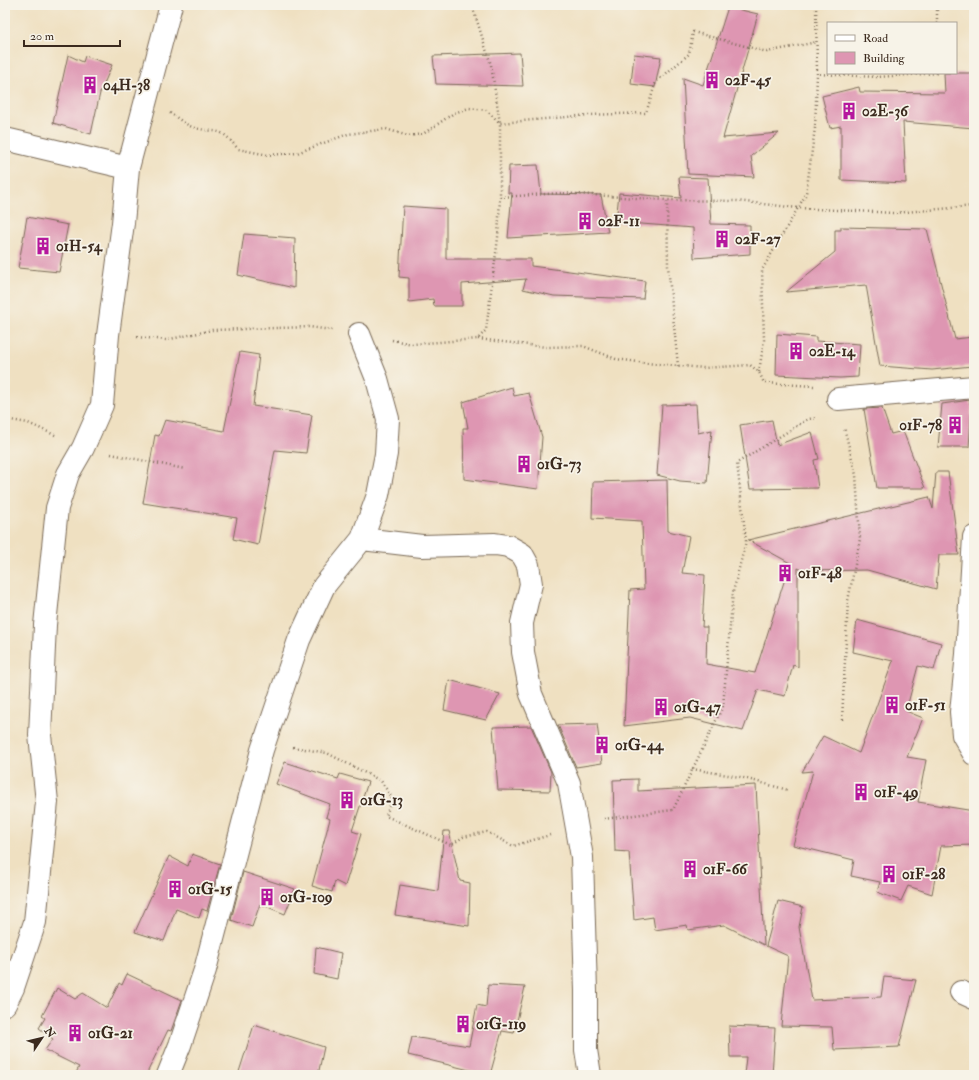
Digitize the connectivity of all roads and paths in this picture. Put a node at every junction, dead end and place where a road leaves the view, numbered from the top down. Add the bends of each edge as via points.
1 (171, 5) edge
2 (472, 5) edge
3 (816, 5) edge
4 (974, 9) edge
5 (937, 22) edge
6 (817, 42) junction
7 (817, 74) junction
8 (924, 74) edge
9 (144, 106) junction
10 (500, 123) junction
11 (5, 139) edge
12 (128, 168) junction
13 (500, 197) junction
14 (667, 200) junction
15 (974, 206) edge
16 (798, 208) junction
17 (359, 334) junction
18 (108, 335) junction
19 (478, 339) junction
20 (678, 366) junction
21 (759, 372) junction
22 (974, 387) edge
23 (840, 406) junction
24 (974, 537) edge
25 (362, 539) junction
26 (842, 720) dead end
27 (262, 750) junction
28 (974, 754) edge
29 (692, 769) junction
30 (788, 790) dead end
31 (576, 823) junction
32 (5, 1004) edge
33 (168, 1075) edge
34 (590, 1075) edge

1 - 9 street
2 - 10 path via 491,65
3 - 6 path
4 - 5 path via 937,7
6 - 7 path
6 - 10 path via 767,52 693,32 689,54 656,82 646,113
7 - 8 path via 877,77
7 - 16 path via 815,128 806,194
9 - 10 path via 163,109 194,128 215,130 226,135 238,149 268,154 297,153 348,134 386,130 408,136 423,134 454,113 469,108 486,110
9 - 12 street
10 - 13 path
11 - 12 street
12 - 18 street
13 - 14 path via 562,193
13 - 19 path via 486,330
14 - 16 path via 737,202
14 - 20 path via 668,266
15 - 16 path via 894,213
16 - 21 path via 762,270 764,340
17 - 18 path via 310,327 212,330 166,340
17 - 19 path via 413,344
17 - 25 street via 377,379 388,419 386,454 378,495
18 - 32 street via 102,405 68,474 57,508 44,625 40,735 47,802 35,922 13,988
19 - 20 path via 546,347 583,346 616,359
20 - 21 path via 704,368 750,365
21 - 23 path via 764,383 831,387
22 - 23 street
23 - 26 path via 856,475 860,538 848,601
23 - 29 path via 808,419 737,463 746,541 733,592 723,706
24 - 28 street via 961,712 963,736
25 - 27 street via 324,586 299,640
25 - 31 street via 422,546 495,544 508,546 522,554 528,565 531,584 522,623 523,652 531,694 570,783
27 - 31 path via 284,746 327,753 381,781 392,798 386,816 450,845 463,837 487,832 514,846
27 - 33 street via 205,970
29 - 30 path via 740,777
29 - 31 path via 673,810
31 - 34 street via 582,857 586,1050

